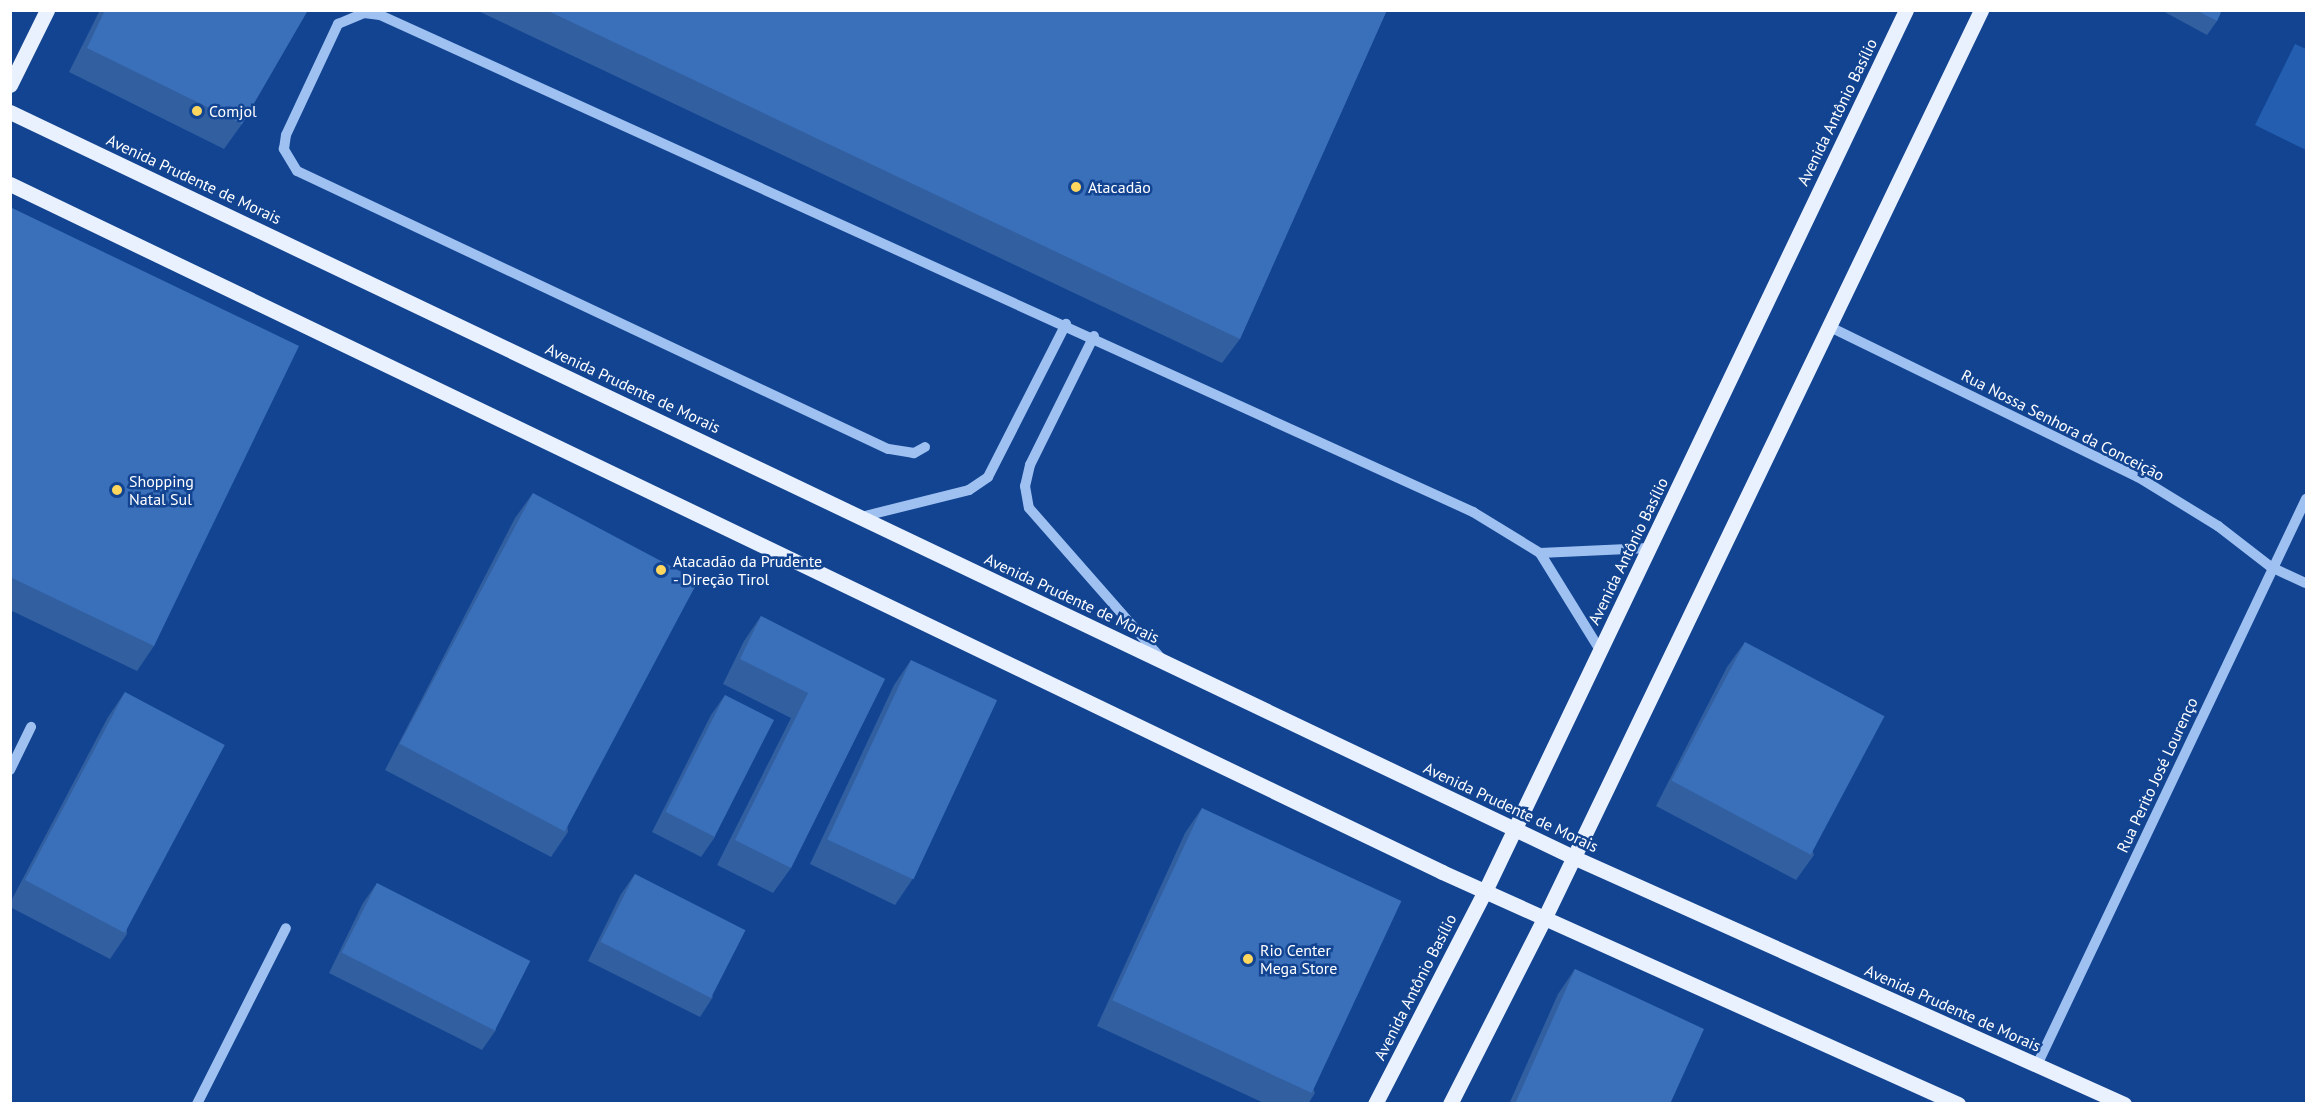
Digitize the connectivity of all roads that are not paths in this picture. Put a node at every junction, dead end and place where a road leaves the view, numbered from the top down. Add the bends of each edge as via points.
1 (47, 10) edge
2 (1906, 10) edge
3 (1981, 10) edge
4 (10, 85) edge
5 (10, 111) edge
6 (10, 184) edge
7 (1066, 324) junction
8 (1828, 326) junction
9 (1094, 336) junction
10 (925, 447) dead end
11 (2307, 499) edge
12 (861, 517) junction
13 (1649, 548) junction
14 (1540, 553) junction
15 (2271, 567) junction
16 (2307, 583) edge
17 (1600, 650) junction
18 (1163, 661) junction
19 (31, 727) dead end
20 (10, 770) edge
21 (1515, 829) junction
22 (1573, 857) junction
23 (1485, 891) junction
24 (1544, 919) junction
25 (286, 928) dead end
26 (2037, 1065) junction
27 (197, 1104) edge
28 (1375, 1104) edge
29 (1450, 1104) edge
30 (1958, 1104) edge
31 (2124, 1104) edge

1 - 4 main road
2 - 13 main road, Avenida Antônio Basílio
3 - 8 main road
5 - 12 main road, Avenida Prudente de Morais
6 - 23 main road
7 - 9 street
7 - 10 street via 380,15 364,13 338,24 286,135 284,149 297,171 888,449 914,453
7 - 12 street via 988,477 969,490
8 - 15 street, Rua Nossa Senhora da Conceição via 2138,477 2218,526
8 - 22 main road
9 - 14 street via 1473,512
9 - 18 street via 1030,465 1025,486 1029,508
11 - 15 street, Rua Perito José Lourenço
12 - 18 main road, Avenida Prudente de Morais
13 - 14 street
13 - 17 main road, Avenida Antônio Basílio
14 - 17 street
15 - 16 street, Rua Nossa Senhora da Conceição
15 - 26 street, Rua Perito José Lourenço
17 - 21 main road, Avenida Antônio Basílio
18 - 21 main road, Avenida Prudente de Morais
19 - 20 street
21 - 22 main road, Avenida Prudente de Morais
21 - 23 main road, Avenida Antônio Basílio
22 - 24 main road
22 - 26 main road, Avenida Prudente de Morais
23 - 24 main road
23 - 28 main road, Avenida Antônio Basílio
24 - 29 main road
24 - 30 main road
25 - 27 street
26 - 31 main road, Avenida Prudente de Morais

